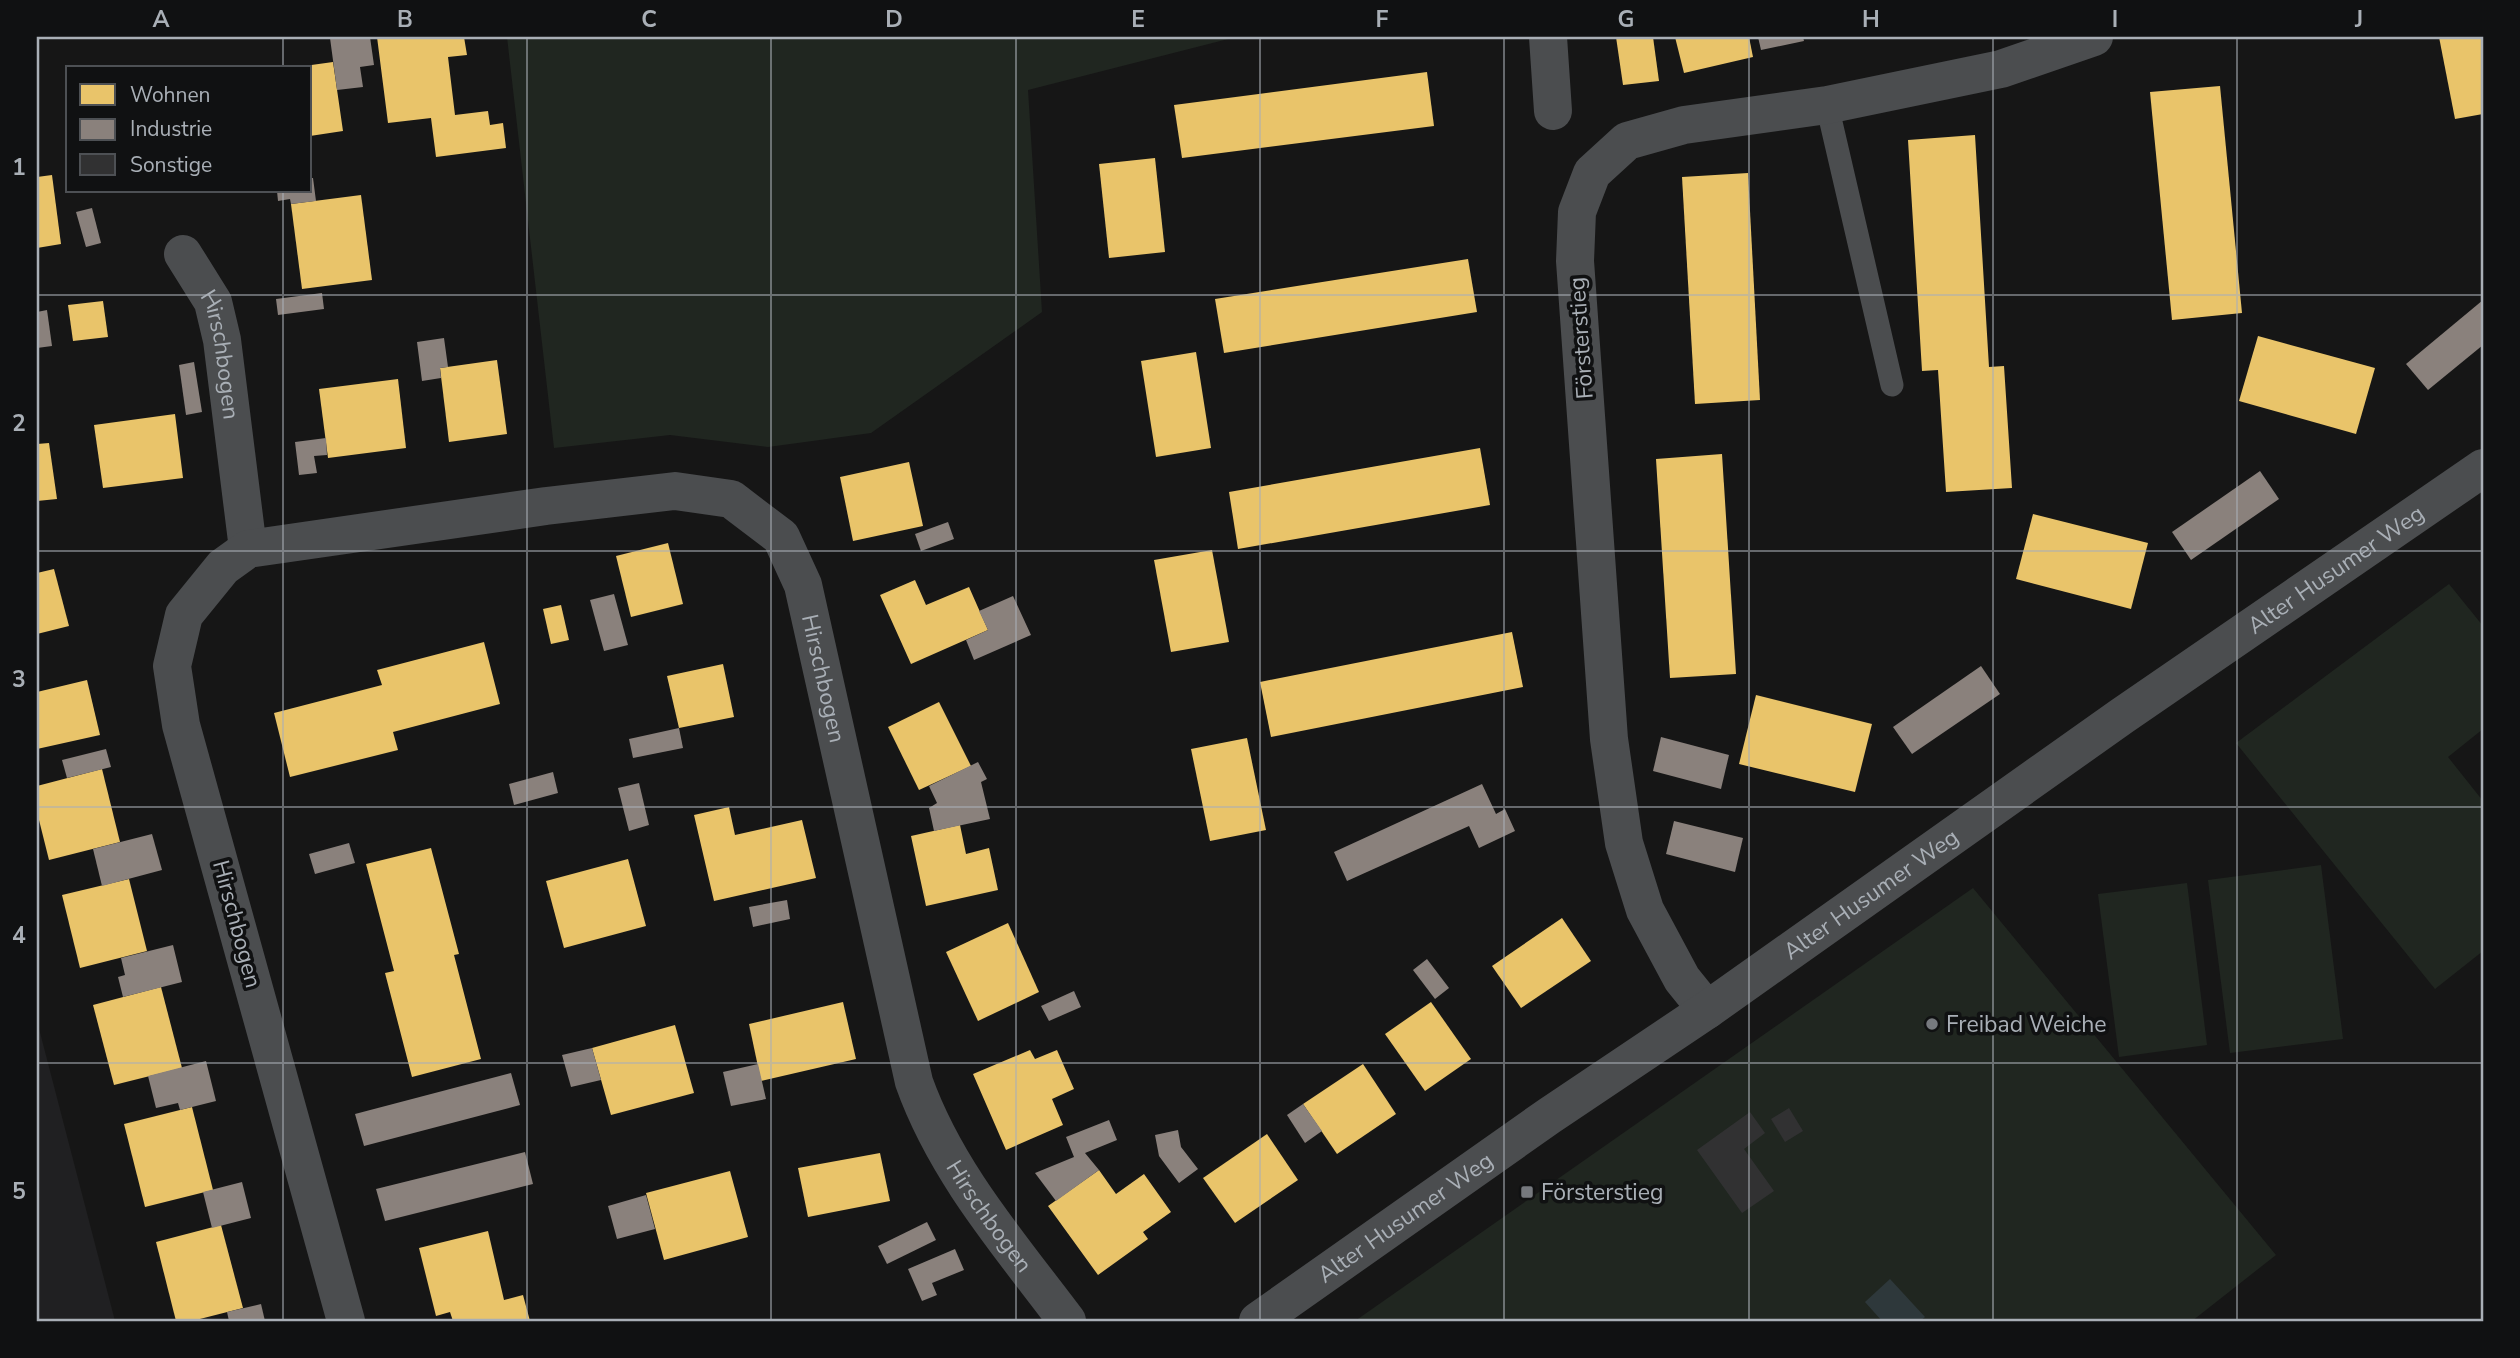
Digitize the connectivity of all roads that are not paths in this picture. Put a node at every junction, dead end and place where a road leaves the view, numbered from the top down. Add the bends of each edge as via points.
1 (1548, 37) edge
2 (2094, 37) edge
3 (1827, 105) junction
4 (1553, 111) dead end
5 (183, 254) dead end
6 (1892, 385) dead end
7 (2483, 468) edge
8 (248, 549) junction
9 (1707, 1010) junction
10 (346, 1321) edge
11 (1067, 1321) edge
12 (1258, 1321) edge

1 - 4 street
2 - 3 street, Försterstieg via 2001,69
3 - 6 lane
3 - 9 street, Försterstieg via 1684,125 1627,141 1592,173 1577,212 1575,261 1608,727 1624,843 1645,910 1682,979
5 - 8 street, Hirschbogen via 213,302 222,340
7 - 9 street, Alter Husumer Weg
8 - 10 street, Hirschbogen via 223,567 184,615 172,666 181,725
8 - 11 street, Hirschbogen via 675,491 731,499 781,537 803,585 914,1082 958,1175
9 - 12 street, Alter Husumer Weg via 1549,1115

